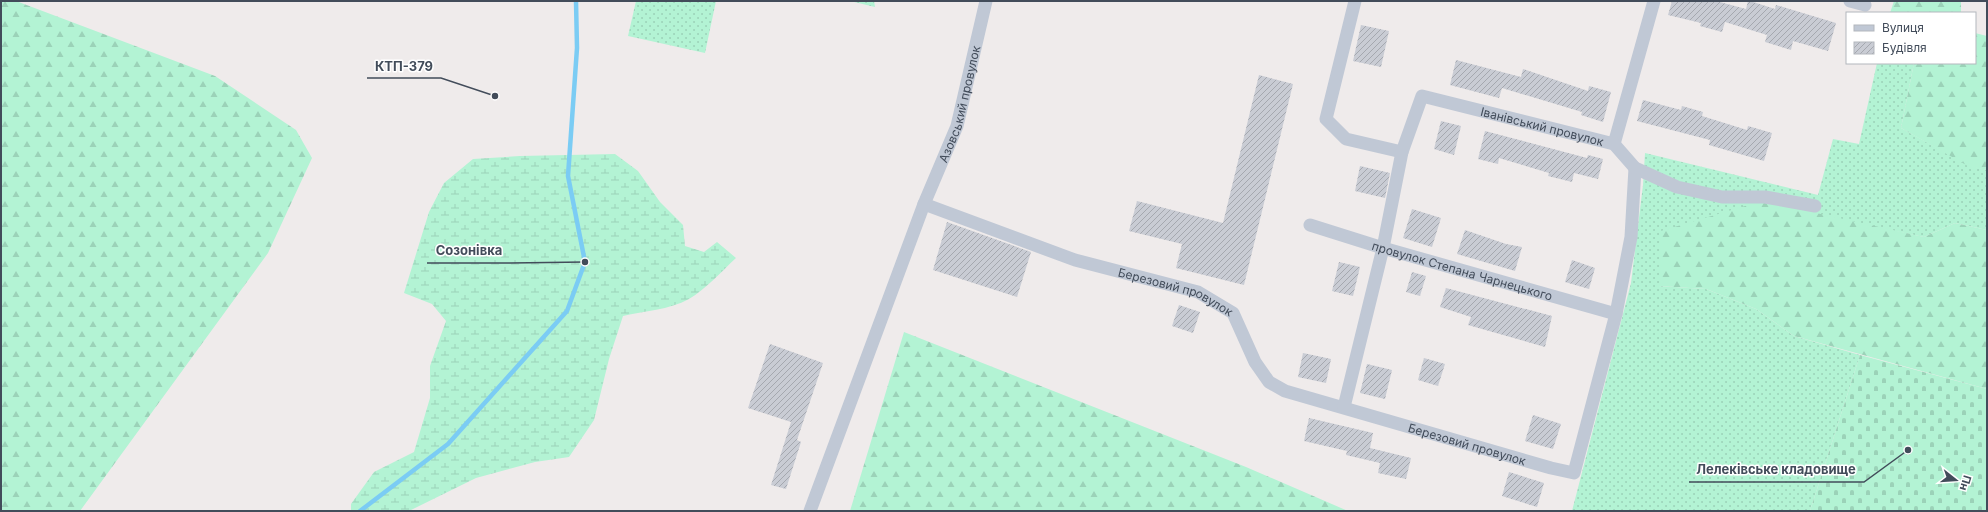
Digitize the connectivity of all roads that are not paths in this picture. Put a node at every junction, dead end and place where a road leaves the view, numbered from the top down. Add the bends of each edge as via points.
1 (986, 1) edge
2 (1355, 1) edge
3 (1654, 1) edge
4 (1850, 1) edge
5 (1865, 5) dead end
6 (1614, 144) junction
7 (1402, 152) junction
8 (1635, 168) junction
9 (924, 204) junction
10 (1815, 206) dead end
11 (1310, 225) dead end
12 (1383, 248) junction
13 (1616, 314) junction
14 (1344, 407) junction
15 (810, 511) edge

1 - 9 street, Азовський провулок via 957,126
2 - 7 street via 1326,119 1346,139
3 - 6 street
4 - 5 street
6 - 7 street, Іванівський провулок via 1422,96
6 - 8 street, Іванівський провулок
7 - 12 street
8 - 10 street, Іванівський провулок via 1677,187 1722,197 1765,197
8 - 13 street via 1631,237
9 - 14 street, Березовий провулок via 1075,260 1198,292 1233,313 1255,362 1269,382 1285,391
9 - 15 street, Азовський провулок
11 - 12 street, провулок Степана Чарнецького
12 - 13 street, провулок Степана Чарнецького
12 - 14 street
13 - 14 street, Березовий провулок via 1574,473

